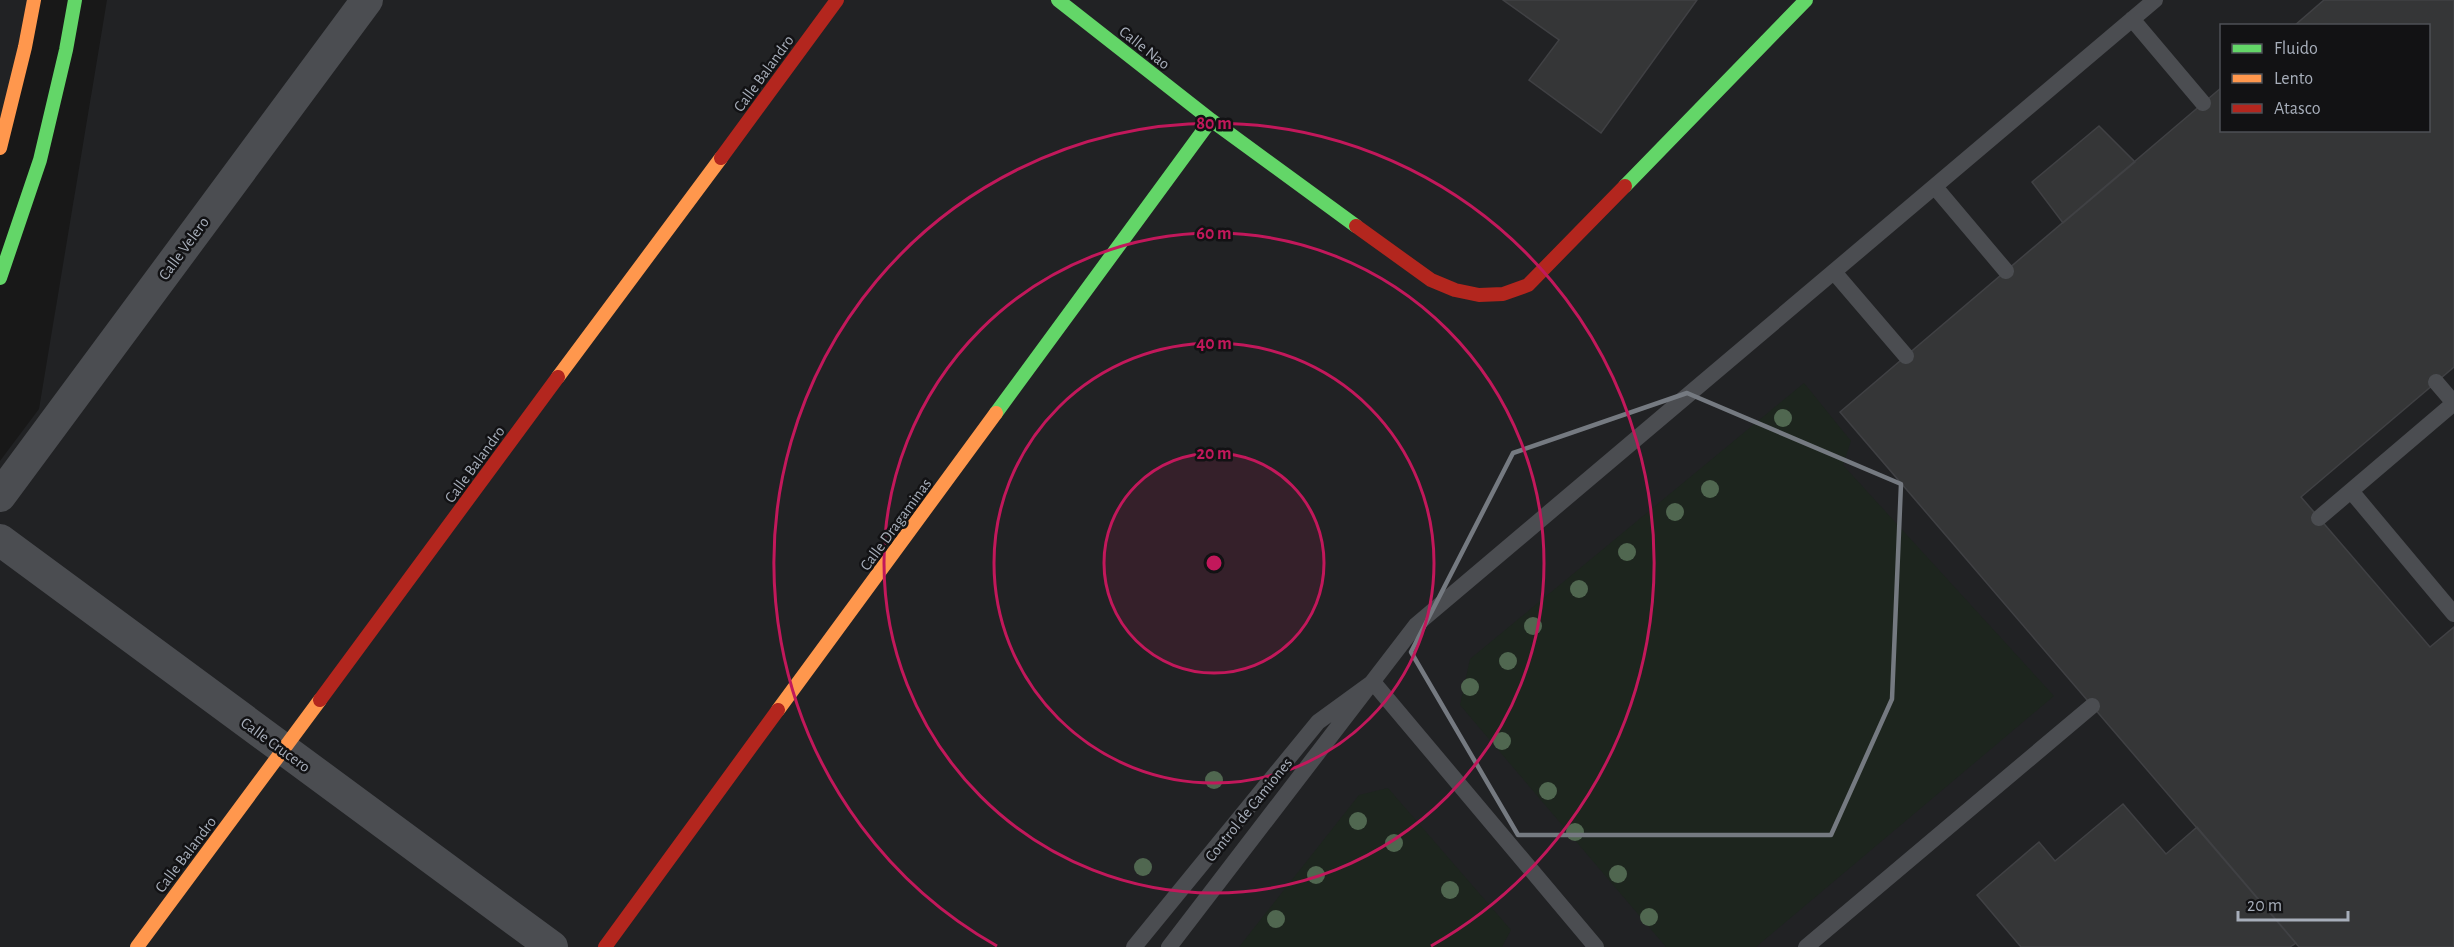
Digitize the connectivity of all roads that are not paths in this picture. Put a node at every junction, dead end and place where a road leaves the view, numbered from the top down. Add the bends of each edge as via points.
1 (34, 0) edge
2 (75, 0) edge
3 (367, 0) edge
4 (837, 0) edge
5 (1058, 0) edge
6 (1806, 0) edge
7 (2155, 0) edge
8 (2133, 19) junction
9 (2203, 103) dead end
10 (1211, 120) junction
11 (0, 148) edge
12 (1935, 187) junction
13 (2006, 271) dead end
14 (1834, 272) junction
15 (0, 278) edge
16 (1906, 356) dead end
17 (2436, 382) dead end
18 (2454, 403) edge
19 (2351, 491) junction
20 (0, 496) edge
21 (2319, 518) dead end
22 (0, 540) edge
23 (2454, 614) edge
24 (1373, 682) junction
25 (2092, 706) dead end
26 (283, 750) junction
27 (137, 947) edge
28 (552, 947) edge
29 (605, 947) edge
30 (1134, 947) edge
31 (1169, 947) edge
32 (1596, 947) edge
33 (1806, 947) edge

1 - 11 street
2 - 15 street via 40,160
3 - 20 street, Calle Velero
4 - 26 street, Calle Balandro
5 - 10 street, Calle Nao
6 - 10 street, Calle Nao via 1528,285 1514,292 1467,295 1431,280
7 - 8 lane
8 - 9 lane
8 - 12 lane
10 - 29 street, Calle Dragaminas
12 - 13 lane
12 - 14 lane
14 - 16 lane
14 - 24 lane via 1416,625
17 - 18 lane
18 - 19 lane
19 - 21 lane
19 - 23 lane
22 - 26 street, Calle Crucero
24 - 30 lane, Control de Camiones via 1318,722
24 - 31 lane
24 - 32 lane
25 - 33 lane
26 - 27 street, Calle Balandro
26 - 28 street, Calle Crucero

